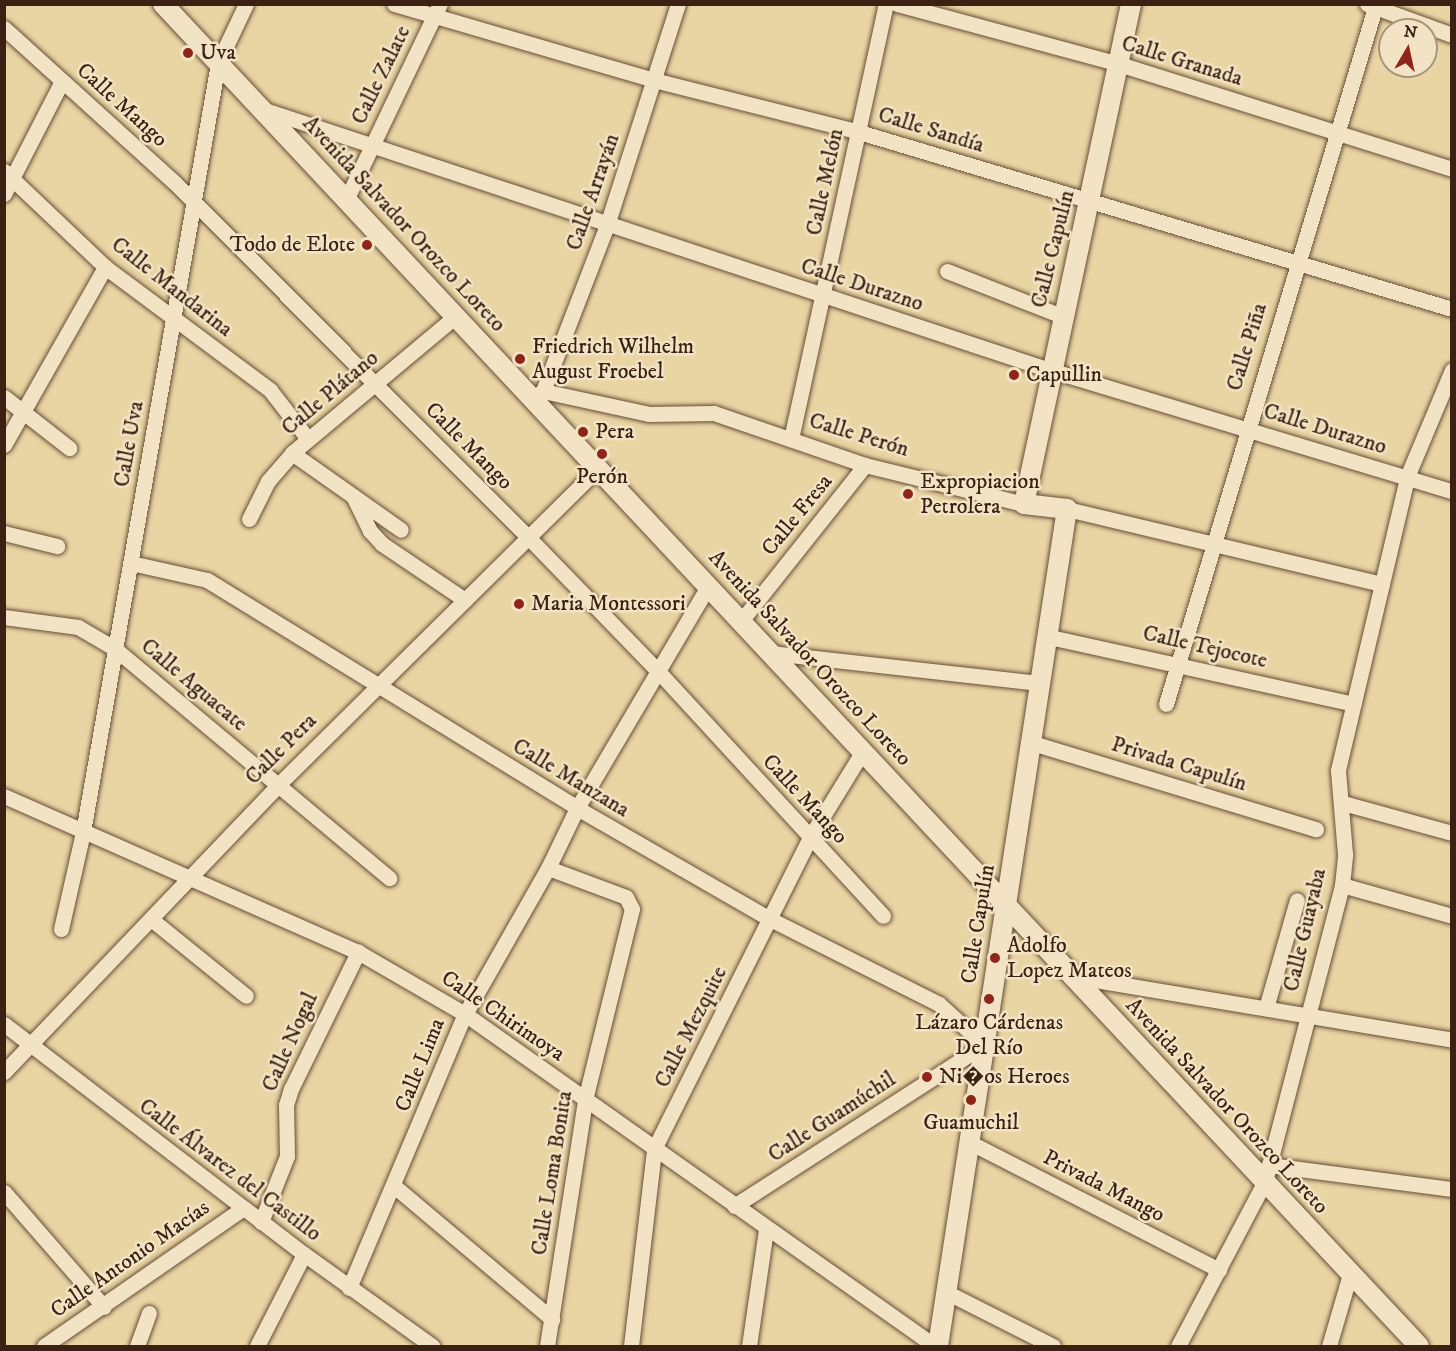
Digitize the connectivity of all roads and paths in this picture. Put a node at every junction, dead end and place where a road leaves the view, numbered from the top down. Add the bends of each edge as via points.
1 (164, 4) edge
2 (246, 4) edge
3 (394, 4) edge
4 (678, 4) edge
5 (886, 4) edge
6 (897, 4) edge
7 (1131, 4) edge
8 (1373, 5) edge
9 (437, 11) edge
10 (4, 28) edge
11 (1452, 35) edge
12 (218, 63) junction
13 (1119, 64) junction
14 (62, 81) junction
15 (654, 81) junction
16 (262, 109) junction
17 (859, 132) junction
18 (1336, 133) junction
19 (371, 147) junction
20 (1452, 169) edge
21 (9, 175) edge
22 (4, 194) edge
23 (347, 198) junction
24 (1090, 199) junction
25 (194, 202) junction
26 (607, 225) junction
27 (1296, 262) junction
28 (105, 267) junction
29 (947, 271) dead end
30 (823, 296) junction
31 (1452, 309) edge
32 (457, 315) junction
33 (1062, 316) junction
34 (175, 319) junction
35 (1050, 370) junction
36 (1452, 370) edge
37 (377, 385) junction
38 (539, 394) junction
39 (4, 397) edge
40 (25, 410) junction
41 (1246, 429) junction
42 (309, 440) junction
43 (791, 440) junction
44 (4, 445) edge
45 (69, 448) dead end
46 (292, 453) junction
47 (865, 465) junction
48 (599, 467) junction
49 (1407, 477) junction
50 (1452, 491) edge
51 (353, 496) junction
52 (1024, 504) junction
53 (1067, 509) junction
54 (249, 519) dead end
55 (401, 530) dead end
56 (4, 533) edge
57 (528, 537) junction
58 (1212, 543) junction
59 (57, 546) dead end
60 (130, 563) junction
61 (1382, 584) junction
62 (709, 585) junction
63 (465, 600) junction
64 (4, 617) edge
65 (741, 621) junction
66 (1045, 636) junction
67 (114, 648) junction
68 (771, 653) junction
69 (1179, 663) junction
70 (657, 670) junction
71 (1038, 683) junction
72 (376, 686) junction
73 (1166, 704) dead end
74 (1354, 704) junction
75 (1029, 742) junction
76 (863, 750) junction
77 (278, 784) junction
78 (4, 796) edge
79 (1342, 803) junction
80 (577, 808) junction
81 (1316, 829) dead end
82 (83, 832) junction
83 (1452, 833) edge
84 (810, 837) junction
85 (548, 868) junction
86 (189, 877) junction
87 (388, 878) dead end
88 (1342, 885) junction
89 (1297, 900) dead end
90 (1005, 905) junction
91 (883, 916) dead end
92 (1452, 916) edge
93 (151, 919) junction
94 (770, 919) junction
95 (61, 930) dead end
96 (358, 952) junction
97 (1071, 976) junction
98 (246, 996) dead end
99 (1266, 1008) junction
100 (465, 1014) junction
101 (1308, 1015) junction
102 (4, 1024) edge
103 (1452, 1040) edge
104 (984, 1045) junction
105 (30, 1046) junction
106 (4, 1072) edge
107 (585, 1100) junction
108 (969, 1142) junction
109 (654, 1149) junction
110 (1267, 1173) junction
111 (394, 1186) junction
112 (1452, 1189) edge
113 (5, 1192) edge
114 (734, 1206) junction
115 (243, 1208) junction
116 (261, 1222) junction
117 (766, 1229) junction
118 (304, 1254) junction
119 (1219, 1270) junction
120 (1351, 1271) junction
121 (349, 1288) junction
122 (946, 1292) junction
123 (104, 1307) junction
124 (149, 1313) dead end
125 (552, 1319) junction
126 (44, 1347) edge
127 (137, 1347) edge
128 (257, 1347) edge
129 (432, 1347) edge
130 (547, 1347) edge
131 (631, 1347) edge
132 (749, 1347) edge
133 (936, 1347) edge
134 (1053, 1347) edge
135 (1178, 1347) edge
136 (1329, 1347) edge
137 (1419, 1347) edge

1 - 12 street, Avenida Salvador Orozco Loreto
2 - 12 street, Calle Uva
3 - 9 street, Calle Sandía
4 - 15 street, Calle Arrayán
5 - 17 street, Calle Melón
6 - 13 street, Calle Granada
7 - 13 street, Calle Capulín
8 - 11 street
8 - 18 street, Calle Piña
9 - 15 street, Calle Sandía
9 - 19 street, Calle Zalate
10 - 14 street, Calle Mango
12 - 16 street, Avenida Salvador Orozco Loreto
12 - 25 street, Calle Uva
13 - 18 street, Calle Granada
13 - 24 street, Calle Capulín
14 - 21 street
14 - 25 street, Calle Mango
15 - 17 street, Calle Sandía
15 - 26 street, Calle Arrayán
16 - 19 street, Calle Durazno
16 - 23 street, Avenida Salvador Orozco Loreto
17 - 24 street, Calle Sandía
17 - 30 street, Calle Melón
18 - 20 street, Calle Granada
18 - 27 street, Calle Piña
19 - 23 street, Calle Zalate
19 - 26 street, Calle Durazno
21 - 22 street
21 - 28 street, Calle Mandarina
23 - 32 street, Avenida Salvador Orozco Loreto
24 - 27 street, Calle Sandía
24 - 33 street, Calle Capulín
25 - 34 street, Calle Uva
25 - 37 street, Calle Mango
26 - 30 street, Calle Durazno
26 - 38 street, Calle Arrayán
27 - 31 street, Calle Sandía
27 - 41 street, Calle Piña
28 - 34 street, Calle Mandarina
28 - 40 street
29 - 33 street
30 - 35 street, Calle Durazno
30 - 43 street, Calle Melón
32 - 37 street, Calle Plátano
32 - 38 street, Avenida Salvador Orozco Loreto
33 - 35 street, Calle Capulín
34 - 42 street, Calle Mandarina via 270,390
34 - 60 street, Calle Uva
35 - 41 street, Calle Durazno
35 - 52 street, Calle Capulín
36 - 49 street, Calle Guayaba
37 - 42 street, Calle Plátano
37 - 57 street, Calle Mango
38 - 43 street, Calle Perón via 649,414 714,413
38 - 48 street, Avenida Salvador Orozco Loreto
39 - 40 street
40 - 44 street
40 - 45 street
41 - 49 street, Calle Durazno
41 - 58 street, Calle Piña
42 - 46 street, Calle Plátano
43 - 47 street, Calle Perón
46 - 51 street
46 - 54 street, Calle Plátano via 268,481
47 - 52 street, Calle Perón
47 - 65 street, Calle Fresa
48 - 57 street, Calle Pera
48 - 62 street, Avenida Salvador Orozco Loreto
49 - 50 street, Calle Durazno
49 - 61 street, Calle Guayaba
51 - 55 street
51 - 63 street via 370,531 382,544
52 - 53 street, Calle Perón
53 - 58 street, Calle Perón
53 - 66 street, Calle Capulín
56 - 59 street
57 - 63 street, Calle Pera
57 - 70 street, Calle Mango
58 - 61 street, Calle Perón
58 - 69 street, Calle Piña
60 - 67 street, Calle Uva
60 - 72 street, Calle Manzana via 207,580
61 - 74 street, Calle Guayaba
62 - 65 street, Avenida Salvador Orozco Loreto
62 - 70 street, Calle Lima
63 - 72 street, Calle Pera
64 - 67 street, Calle Aguacate via 78,627
65 - 68 street, Avenida Salvador Orozco Loreto
66 - 69 street, Calle Tejocote
66 - 71 street, Calle Capulín
67 - 77 street, Calle Aguacate
67 - 82 street, Calle Uva
68 - 71 street
68 - 76 street, Avenida Salvador Orozco Loreto
69 - 73 street, Calle Piña
69 - 74 street, Calle Tejocote
70 - 80 street, Calle Lima
70 - 84 street, Calle Mango
71 - 75 street, Calle Capulín
72 - 77 street, Calle Pera
72 - 80 street, Calle Manzana
74 - 79 street, Calle Guayaba via 1338,770
75 - 81 street, Privada Capulín
75 - 90 street, Calle Capulín
76 - 84 street, Calle Mezquite
76 - 90 street, Avenida Salvador Orozco Loreto
77 - 86 street, Calle Pera
77 - 87 street, Calle Aguacate
78 - 82 street, Calle Chirimoya
79 - 83 street
79 - 88 street, Calle Guayaba
80 - 85 street, Calle Lima
80 - 94 street, Calle Manzana
82 - 86 street, Calle Chirimoya
82 - 95 street, Calle Uva
84 - 91 street, Calle Mango
84 - 94 street, Calle Mezquite
85 - 100 street, Calle Lima
85 - 107 street, Calle Loma Bonita via 631,903
86 - 93 street, Calle Pera
86 - 96 street, Calle Chirimoya
88 - 92 street
88 - 101 street, Calle Guayaba
89 - 99 street
90 - 97 street, Avenida Salvador Orozco Loreto
90 - 104 street, Calle Capulín
93 - 98 street
93 - 105 street, Calle Pera
94 - 104 street, Calle Manzana via 939,1004
94 - 109 street, Calle Mezquite
96 - 100 street, Calle Chirimoya
96 - 116 street, Calle Nogal via 291,1089 286,1106 287,1156
97 - 99 street
97 - 110 street, Avenida Salvador Orozco Loreto
99 - 101 street
100 - 107 street, Calle Chirimoya
100 - 111 street, Calle Lima
101 - 103 street
101 - 110 street, Calle Guayaba
102 - 105 street, Calle Álvarez del Castillo
104 - 108 street, Calle Capulín
104 - 114 street, Calle Guamúchil
105 - 106 street, Calle Pera
105 - 115 street, Calle Álvarez del Castillo
107 - 109 street, Calle Chirimoya
107 - 125 street, Calle Loma Bonita
108 - 119 street, Privada Mango
108 - 122 street, Calle Capulín
109 - 114 street, Calle Chirimoya
109 - 131 street, Calle Mezquite
110 - 112 street
110 - 119 street, Calle Guayaba
110 - 120 street, Avenida Salvador Orozco Loreto
111 - 121 street, Calle Lima
111 - 125 street
113 - 123 street
114 - 117 street, Calle Chirimoya
115 - 116 street, Calle Álvarez del Castillo
115 - 123 street, Calle Antonio Macías
116 - 118 street, Calle Álvarez del Castillo
117 - 132 street
117 - 133 street, Calle Chirimoya
118 - 121 street, Calle Álvarez del Castillo
118 - 128 street
119 - 135 street, Calle Guayaba
120 - 136 street
120 - 137 street, Avenida Salvador Orozco Loreto
121 - 129 street, Calle Álvarez del Castillo
122 - 133 street, Calle Capulín
122 - 134 street
123 - 126 street, Calle Antonio Macías
124 - 127 street
125 - 130 street, Calle Loma Bonita

